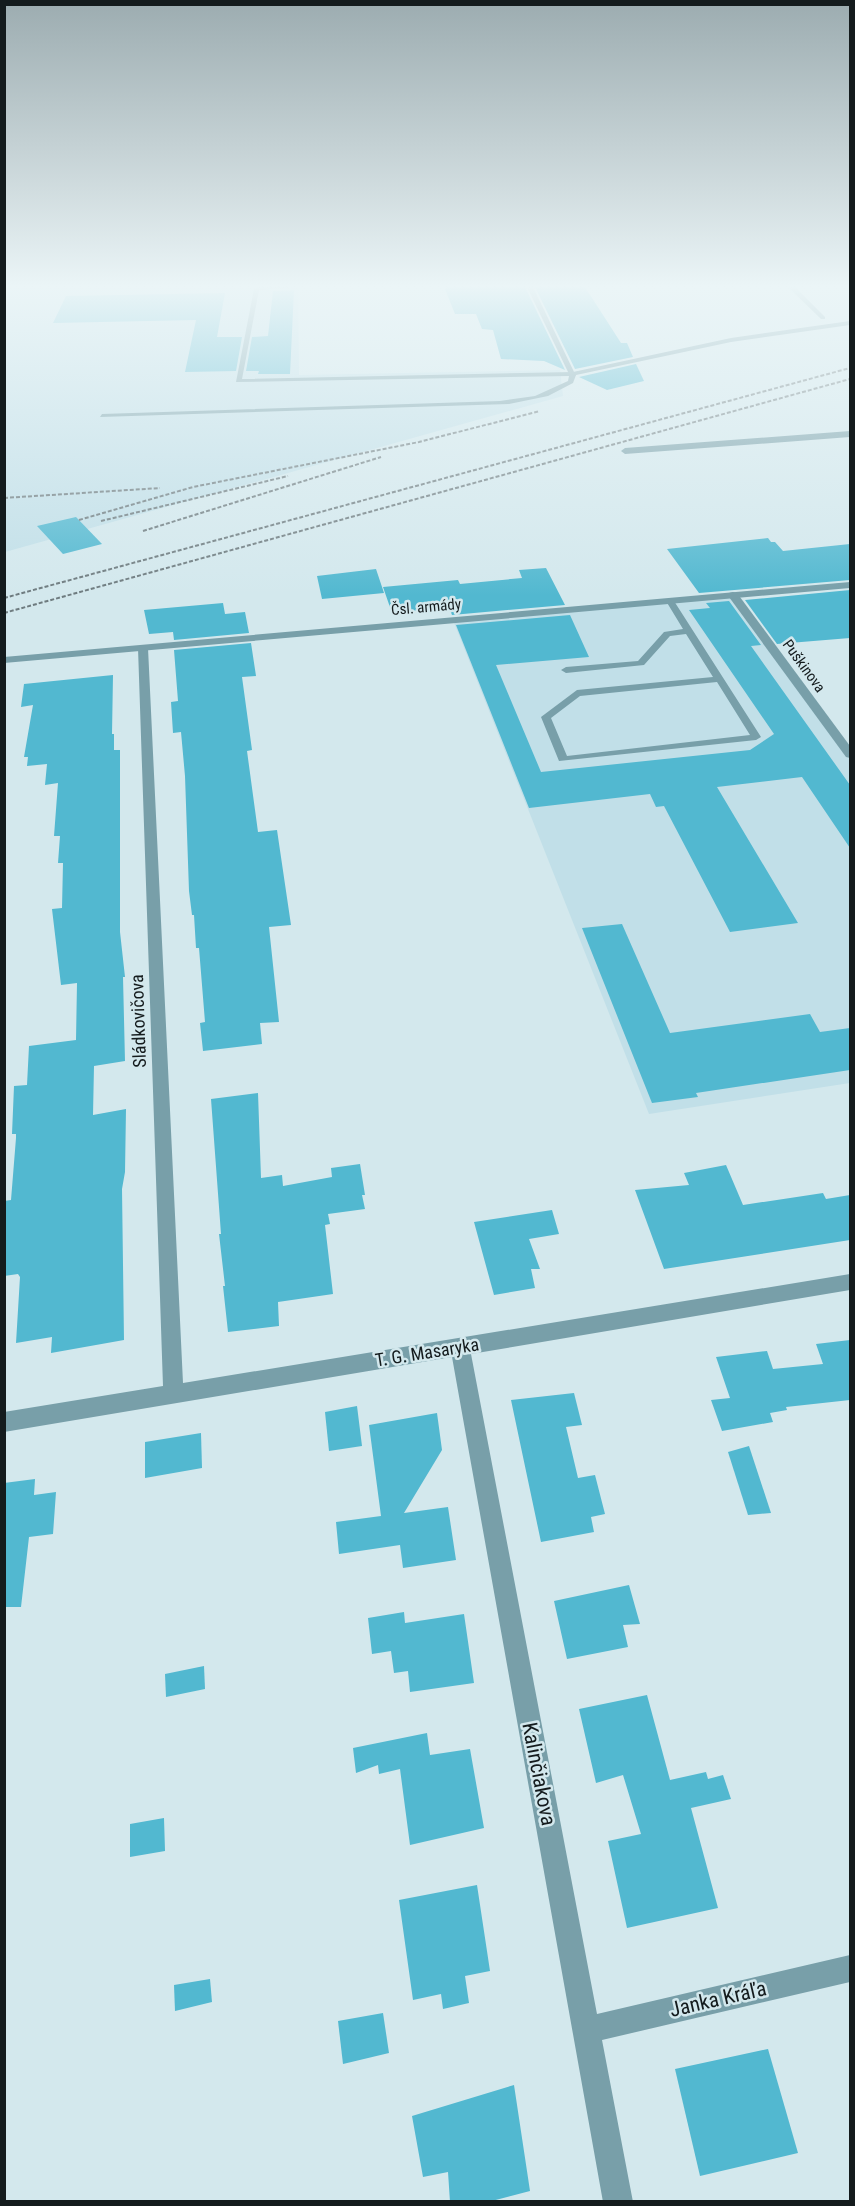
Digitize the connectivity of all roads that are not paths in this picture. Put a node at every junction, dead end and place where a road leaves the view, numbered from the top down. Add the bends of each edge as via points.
1 (557, 390) edge
2 (102, 416) dead end
3 (850, 434) edge
4 (625, 451) dead end
5 (850, 585) edge
6 (734, 596) junction
7 (669, 601) junction
8 (689, 631) junction
9 (143, 648) junction
10 (4, 660) edge
11 (566, 670) dead end
12 (719, 679) junction
13 (850, 754) edge
14 (850, 1282) edge
15 (460, 1347) junction
16 (173, 1393) junction
17 (4, 1422) edge
18 (850, 1968) edge
19 (586, 2030) junction
20 (618, 2202) edge

1 - 2 lane via 500,403
3 - 4 street
5 - 6 street, Čsl. armády
6 - 7 street, Čsl. armády
6 - 13 street, Puškinova
7 - 8 lane
7 - 9 street, Čsl. armády
8 - 11 lane via 667,634 641,663
8 - 12 lane
9 - 10 street, Čsl. armády
9 - 16 street, Sládkovičova
12 - 12 lane via 756,737 563,759 546,717 578,693
14 - 15 street, T. G. Masaryka
15 - 16 street, T. G. Masaryka
15 - 19 street, Kalinčiakova
16 - 17 street, T. G. Masaryka
18 - 19 street, Janka Kráľa
19 - 20 street, Kalinčiakova

